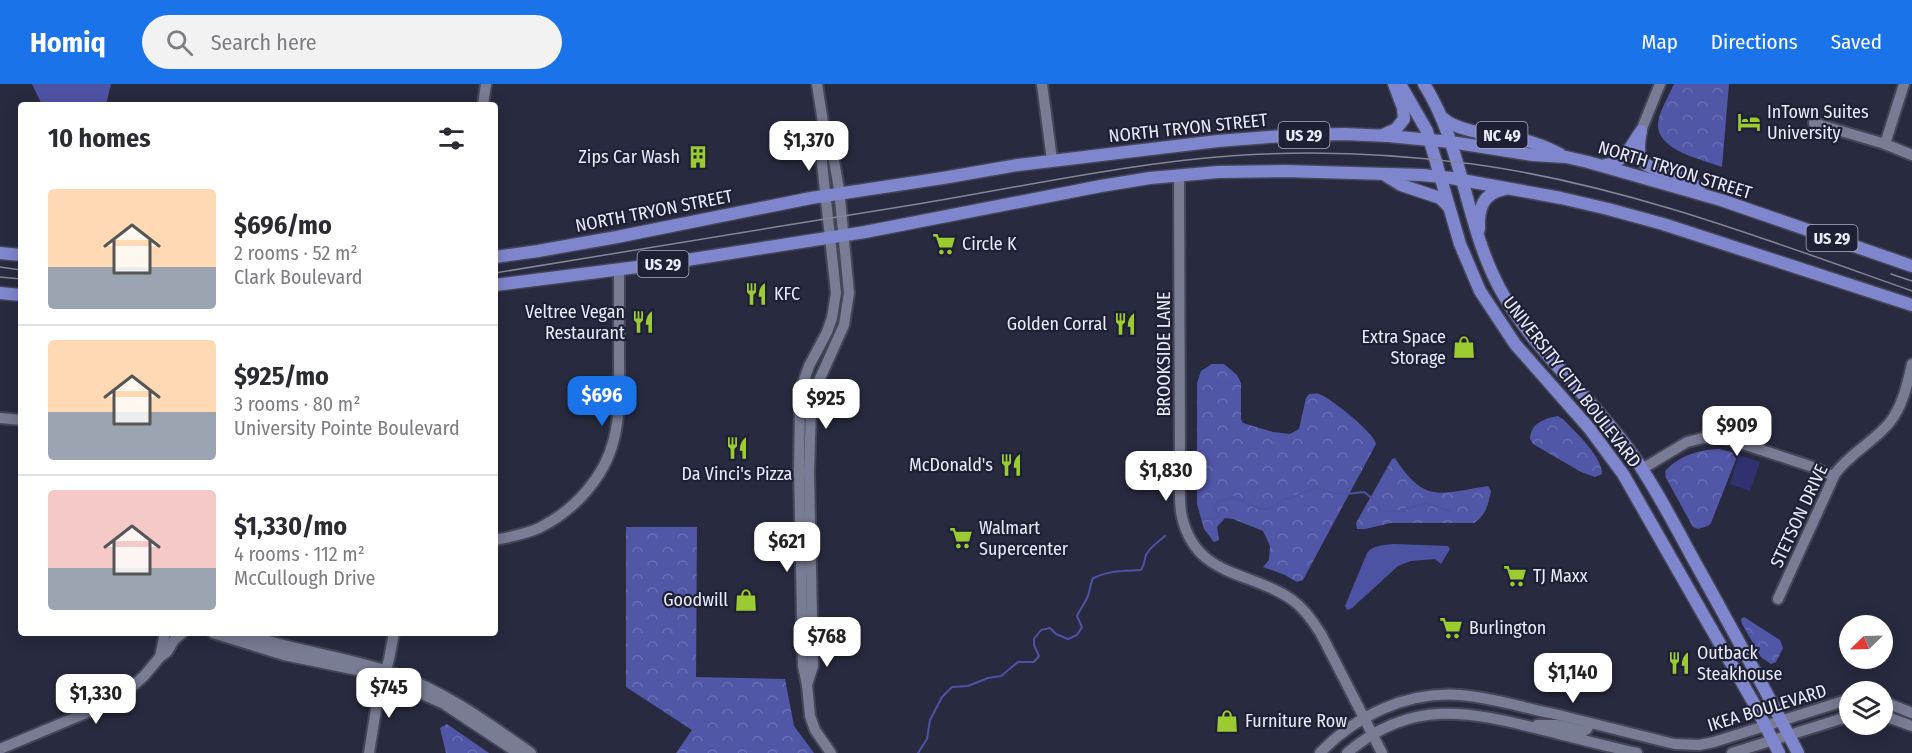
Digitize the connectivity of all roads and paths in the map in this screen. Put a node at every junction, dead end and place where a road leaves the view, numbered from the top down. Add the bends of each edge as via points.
1 (486, 84) edge
2 (817, 84) edge
3 (1042, 84) edge
4 (1394, 84) edge
5 (1400, 84) edge
6 (1424, 84) edge
7 (1660, 84) edge
8 (1904, 86) edge
9 (483, 102) edge
10 (1440, 114) junction
11 (1814, 123) dead end
12 (824, 129) junction
13 (1641, 131) junction
14 (1380, 135) junction
15 (1430, 140) junction
16 (1451, 142) junction
17 (1885, 144) junction
18 (1912, 155) edge
19 (1566, 157) junction
20 (1052, 160) junction
21 (1601, 165) junction
22 (1376, 173) junction
23 (1179, 175) junction
24 (1441, 177) junction
25 (1462, 180) junction
26 (1508, 188) junction
27 (840, 193) junction
28 (825, 196) junction
29 (1721, 200) junction
30 (1449, 208) junction
31 (844, 235) junction
32 (830, 237) junction
33 (1480, 245) junction
34 (0, 253) edge
35 (18, 255) edge
36 (498, 257) edge
37 (1912, 266) edge
38 (619, 269) junction
39 (498, 285) edge
40 (0, 293) edge
41 (18, 295) edge
42 (1912, 305) edge
43 (1912, 364) edge
44 (0, 418) edge
45 (18, 420) edge
46 (1642, 469) junction
47 (1833, 476) junction
48 (498, 539) edge
49 (1778, 599) dead end
50 (164, 636) edge
51 (179, 636) edge
52 (223, 636) edge
53 (250, 636) edge
54 (393, 636) edge
55 (160, 657) junction
56 (385, 675) junction
57 (807, 686) junction
58 (1839, 703) edge
59 (1893, 705) edge
60 (1912, 713) edge
61 (1364, 718) junction
62 (1839, 719) edge
63 (1893, 719) edge
64 (1781, 721) junction
65 (1590, 723) junction
66 (1524, 725) junction
67 (1765, 726) junction
68 (1912, 726) edge
69 (1373, 735) junction
70 (1789, 735) junction
71 (1772, 740) junction
72 (0, 749) edge
73 (369, 753) edge
74 (518, 753) edge
75 (531, 753) edge
76 (831, 753) edge
77 (1320, 753) edge
78 (1329, 753) edge
79 (1347, 753) edge
80 (1382, 753) edge
81 (1637, 753) edge
82 (1732, 753) edge
83 (1779, 753) edge
84 (1798, 753) edge

1 - 9 street
2 - 12 street
3 - 20 street
4 - 14 main road via 1404,119 1396,129
5 - 15 main road, UNIVERSITY CITY BOULEVARD
6 - 10 main road, UNIVERSITY CITY BOULEVARD / NC 49
7 - 13 street
8 - 17 street
10 - 16 main road, UNIVERSITY CITY BOULEVARD / NC 49
10 - 19 main road, NC 49 via 1459,128 1531,142
11 - 17 street
12 - 27 street
12 - 28 street via 821,153
13 - 21 main road via 1623,157
13 - 29 main road via 1639,148 1647,165
14 - 15 main road, NORTH TRYON STREET / US 29
14 - 20 main road, NORTH TRYON STREET / US 29 via 1251,138
15 - 16 main road, NORTH TRYON STREET
15 - 24 main road, UNIVERSITY CITY BOULEVARD
16 - 19 main road, NORTH TRYON STREET
16 - 25 main road, UNIVERSITY CITY BOULEVARD
17 - 18 street
19 - 21 main road, NORTH TRYON STREET
20 - 27 main road, NORTH TRYON STREET / US 29
21 - 29 main road, NORTH TRYON STREET
22 - 23 main road, US 29 via 1254,171
22 - 24 main road
22 - 30 main road via 1440,198
23 - 31 main road, US 29
23 - 61 street, BROOKSIDE LANE via 1183,521 1195,545 1212,562 1285,596 1310,616
24 - 25 main road
24 - 30 main road, UNIVERSITY CITY BOULEVARD
25 - 26 main road
25 - 33 main road, UNIVERSITY CITY BOULEVARD
26 - 33 main road via 1493,192 1482,205
26 - 42 main road via 1608,208
27 - 28 main road, NORTH TRYON STREET / US 29
27 - 31 street
28 - 32 street
28 - 36 main road, NORTH TRYON STREET / US 29
29 - 37 main road, NORTH TRYON STREET / US 29
30 - 67 main road, UNIVERSITY CITY BOULEVARD via 1466,262 1490,308 1521,352 1623,474
31 - 32 main road, US 29
31 - 57 street via 848,310 811,408 813,666
32 - 38 main road, US 29
32 - 57 street via 836,282 834,311 809,366 800,401 803,666
33 - 46 main road, UNIVERSITY CITY BOULEVARD via 1513,310
34 - 35 main road
38 - 39 main road, US 29
38 - 48 street via 619,405 609,456 591,486 561,514 538,528
40 - 41 main road
43 - 47 street, STETSON DRIVE via 1905,393 1891,420 1846,459
44 - 45 street
46 - 47 street via 1687,442 1717,437
46 - 64 main road, UNIVERSITY CITY BOULEVARD
47 - 49 street, STETSON DRIVE
50 - 55 street
51 - 55 street
52 - 56 street via 284,655
53 - 56 street via 350,661
54 - 56 street
55 - 72 street via 135,685 110,703
56 - 73 street
56 - 74 street via 444,704
56 - 75 street via 416,682 456,702
57 - 76 street via 812,721
58 - 64 street, IKEA BOULEVARD
59 - 60 street
61 - 65 street, IKEA BOULEVARD via 1407,701 1459,695
61 - 69 street, BROOKSIDE LANE
61 - 77 street, IKEA BOULEVARD
61 - 78 street via 1362,726
62 - 70 street, IKEA BOULEVARD
63 - 68 street
64 - 67 street, IKEA BOULEVARD
64 - 70 main road, UNIVERSITY CITY BOULEVARD
65 - 66 street via 1584,731 1558,725
65 - 67 street, IKEA BOULEVARD via 1692,746
66 - 69 street via 1471,714 1440,713 1400,722
66 - 81 street
67 - 71 main road, UNIVERSITY CITY BOULEVARD
69 - 79 street
69 - 80 street, BROOKSIDE LANE
70 - 71 street, IKEA BOULEVARD
70 - 84 main road, UNIVERSITY CITY BOULEVARD
71 - 82 street, IKEA BOULEVARD
71 - 83 main road, UNIVERSITY CITY BOULEVARD

